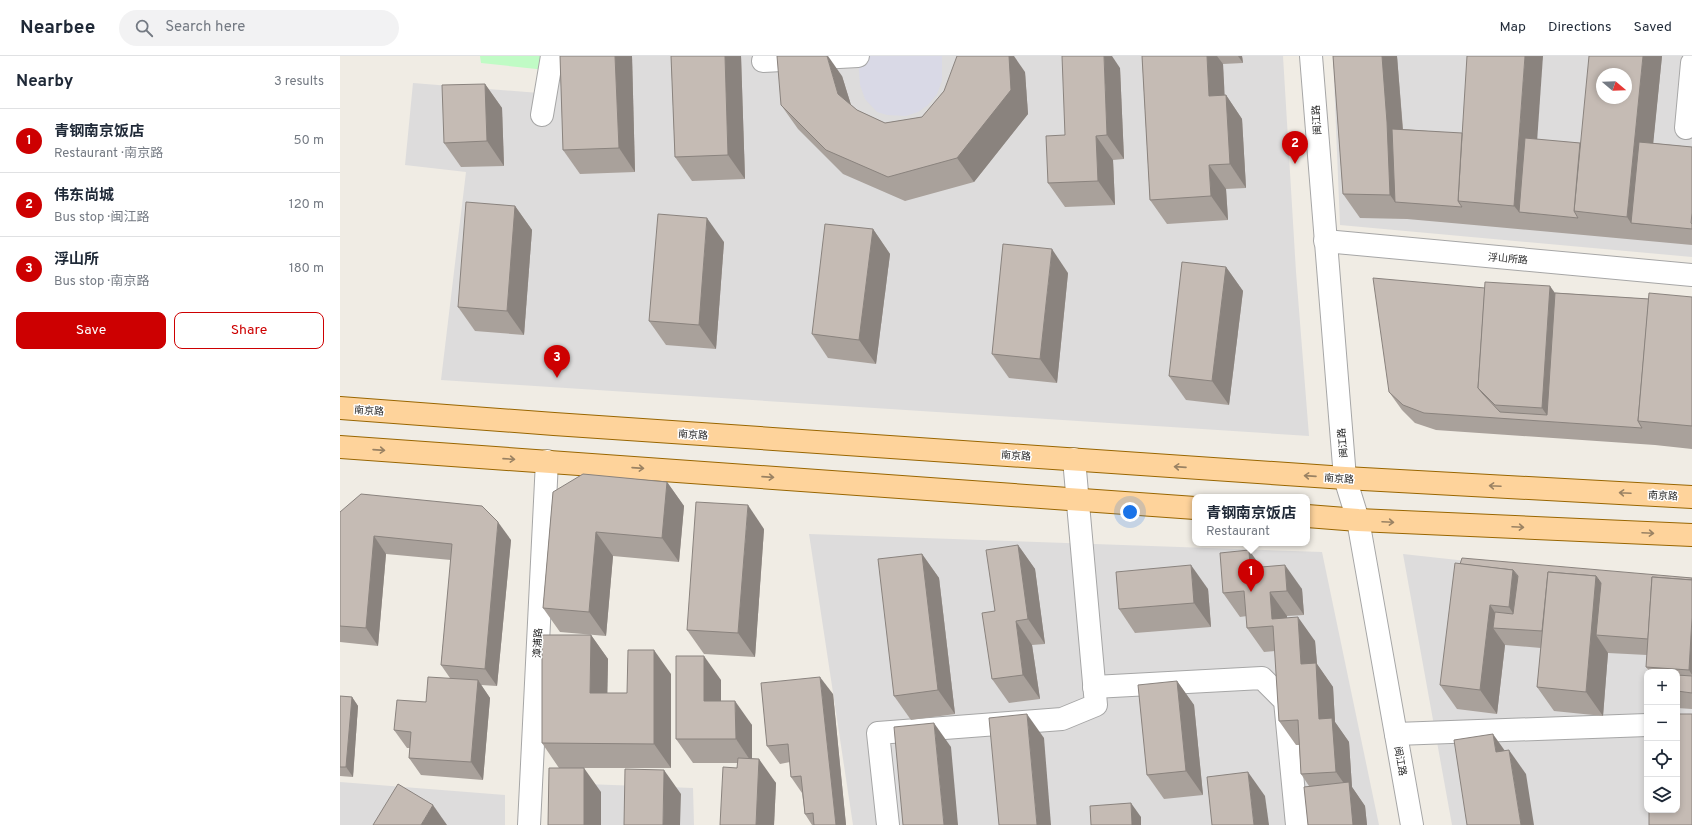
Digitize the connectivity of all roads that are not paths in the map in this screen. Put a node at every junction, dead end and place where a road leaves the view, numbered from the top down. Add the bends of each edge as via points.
1 (552, 56) edge
2 (858, 56) edge
3 (1311, 56) edge
4 (763, 61) dead end
5 (1692, 63) edge
6 (542, 115) dead end
7 (1686, 128) dead end
8 (1325, 241) junction
9 (1692, 275) edge
10 (340, 408) edge
11 (340, 447) edge
12 (1074, 459) junction
13 (547, 461) junction
14 (1345, 478) junction
15 (1692, 497) edge
16 (1076, 499) junction
17 (1192, 508) edge
18 (1310, 516) edge
19 (1358, 520) junction
20 (1692, 535) edge
21 (1094, 687) junction
22 (1644, 725) edge
23 (1396, 734) junction
24 (530, 825) edge
25 (888, 825) edge
26 (1297, 825) edge
27 (1412, 825) edge

1 - 6 street
2 - 4 street
3 - 8 street, 闽江路
5 - 7 street
8 - 9 street, 浮山所路
8 - 14 street, 闽江路
10 - 12 main road, 南京路
11 -> 13 main road
14 -> 12 main road, 南京路
12 - 16 street
13 -> 16 main road
13 - 24 street, 漳浦路
15 -> 14 main road, 南京路
14 - 19 street, 闽江路
16 - 17 main road
16 - 21 street
18 - 19 main road
19 -> 20 main road
19 - 23 street, 闽江路
21 - 25 street via 1096,705 1062,719 878,733
21 - 26 street via 1262,678 1285,700
22 - 23 street
23 - 27 street, 闽江路

